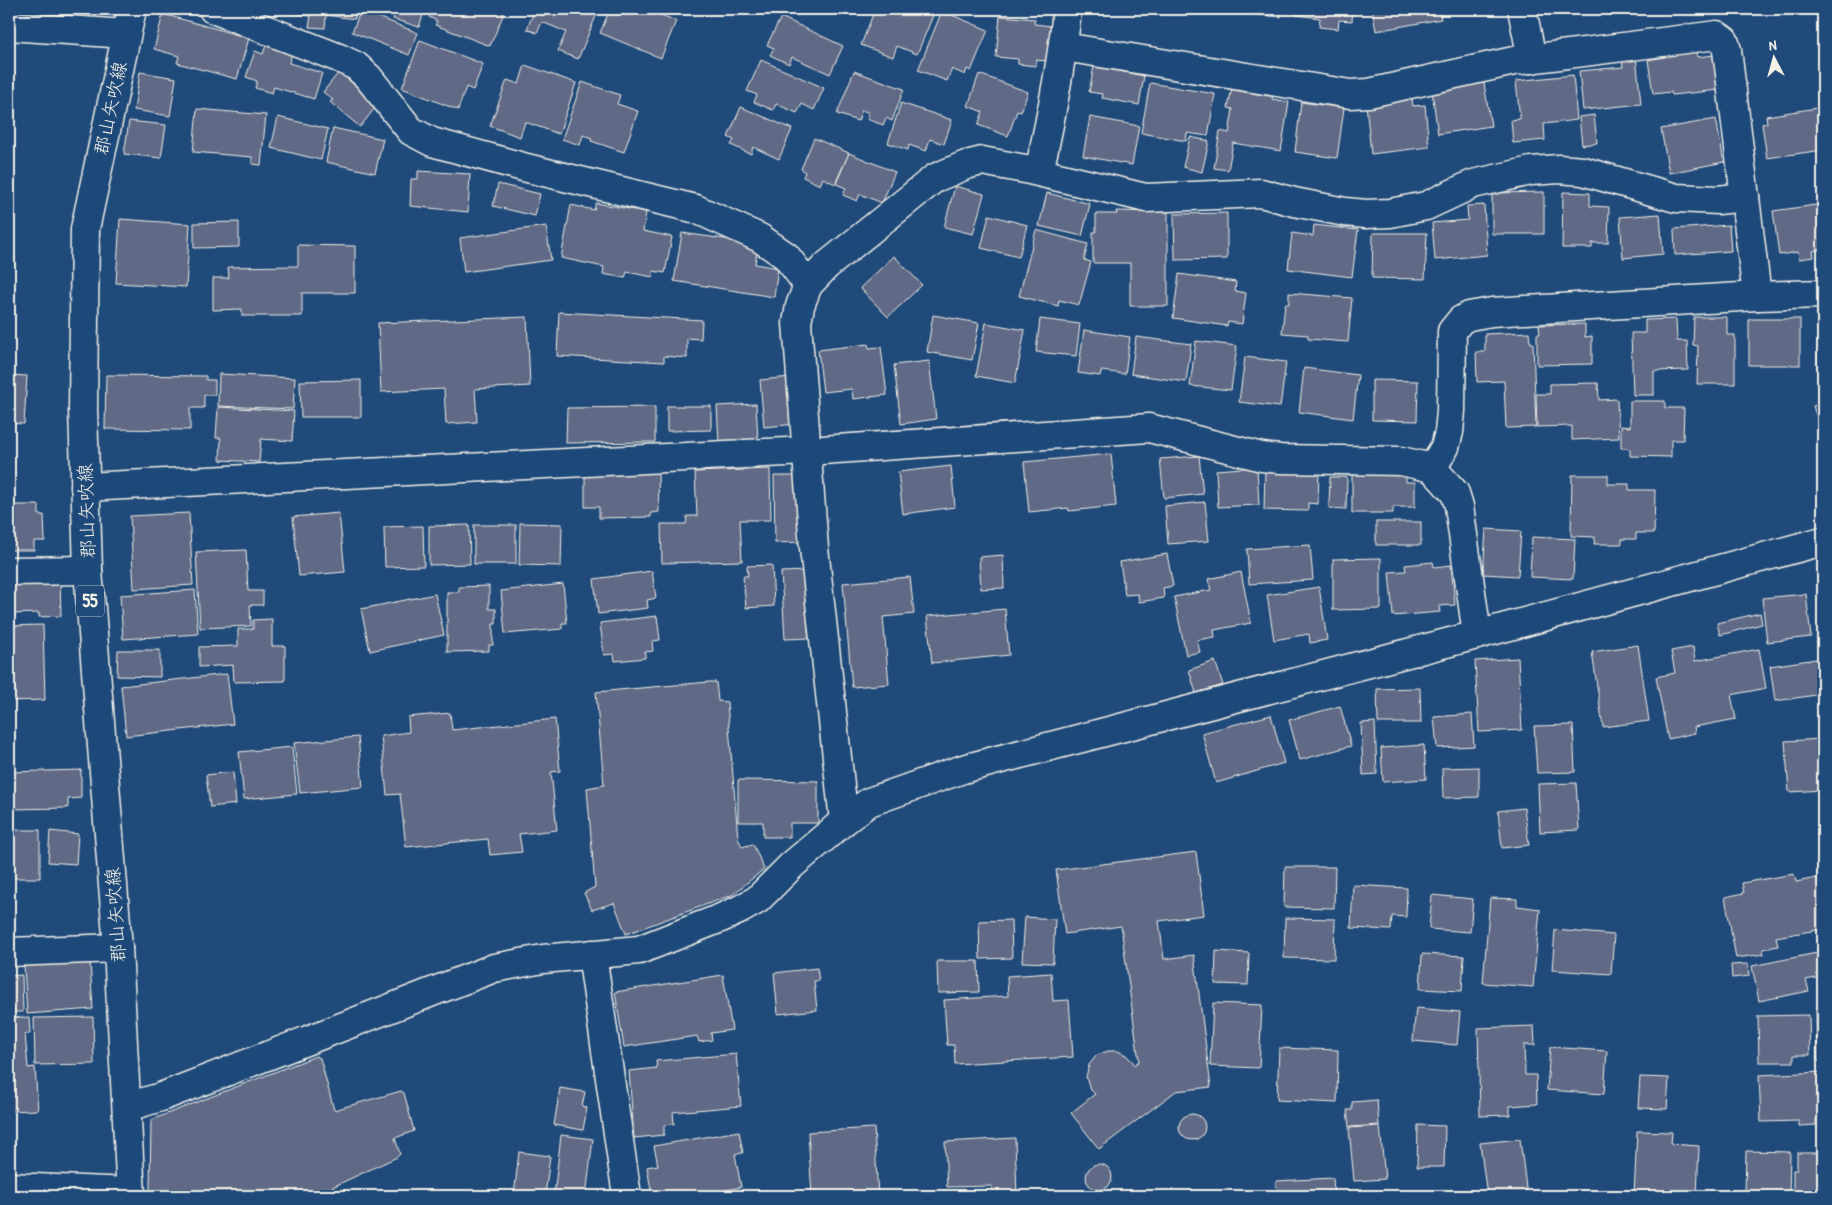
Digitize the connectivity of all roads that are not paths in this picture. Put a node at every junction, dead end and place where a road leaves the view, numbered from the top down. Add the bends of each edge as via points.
1 (213, 9) edge
2 (1067, 9) edge
3 (1522, 9) edge
4 (129, 21) edge
5 (9, 26) edge
6 (1064, 47) junction
7 (1532, 59) junction
8 (1039, 172) junction
9 (1745, 197) junction
10 (808, 285) junction
11 (1823, 294) edge
12 (1757, 296) junction
13 (807, 451) junction
14 (1432, 468) junction
15 (85, 487) junction
16 (1823, 541) edge
17 (88, 570) junction
18 (9, 571) edge
19 (1477, 635) junction
20 (844, 820) junction
21 (118, 948) junction
22 (9, 952) edge
23 (592, 954) junction
24 (127, 1106) junction
25 (9, 1187) edge
26 (131, 1194) edge
27 (627, 1196) edge

1 - 10 street via 356,66 411,131 432,142 696,209 760,238 786,256
2 - 6 street
3 - 7 street
4 - 5 street
4 - 15 street, 郡山矢吹線 / 55 via 85,229
6 - 7 street via 1350,94 1369,93
6 - 8 street
7 - 9 street via 1717,35 1724,40 1727,50
8 - 9 street via 1146,198 1261,193 1366,214 1426,206 1474,184 1531,171 1559,169 1583,172 1676,198 1718,200
8 - 10 street via 982,161 935,178 826,266
9 - 12 street
10 - 13 street via 797,323
11 - 12 street
12 - 14 street via 1492,312 1461,320 1452,331 1448,432 1445,447
13 - 14 street via 1148,428 1262,457 1401,460
13 - 15 street
13 - 20 street via 814,548
14 - 19 street via 1455,493
15 - 17 street, 郡山矢吹線 / 55
16 - 19 street
17 - 18 street
17 - 21 street, 郡山矢吹線 / 55
19 - 20 street via 963,769 869,802
20 - 23 street via 756,900 739,910 639,950
21 - 22 street
21 - 24 street, 郡山矢吹線 / 55
23 - 24 street via 494,968 161,1097
23 - 27 street
24 - 26 street, 郡山矢吹線 / 55
25 - 26 street

